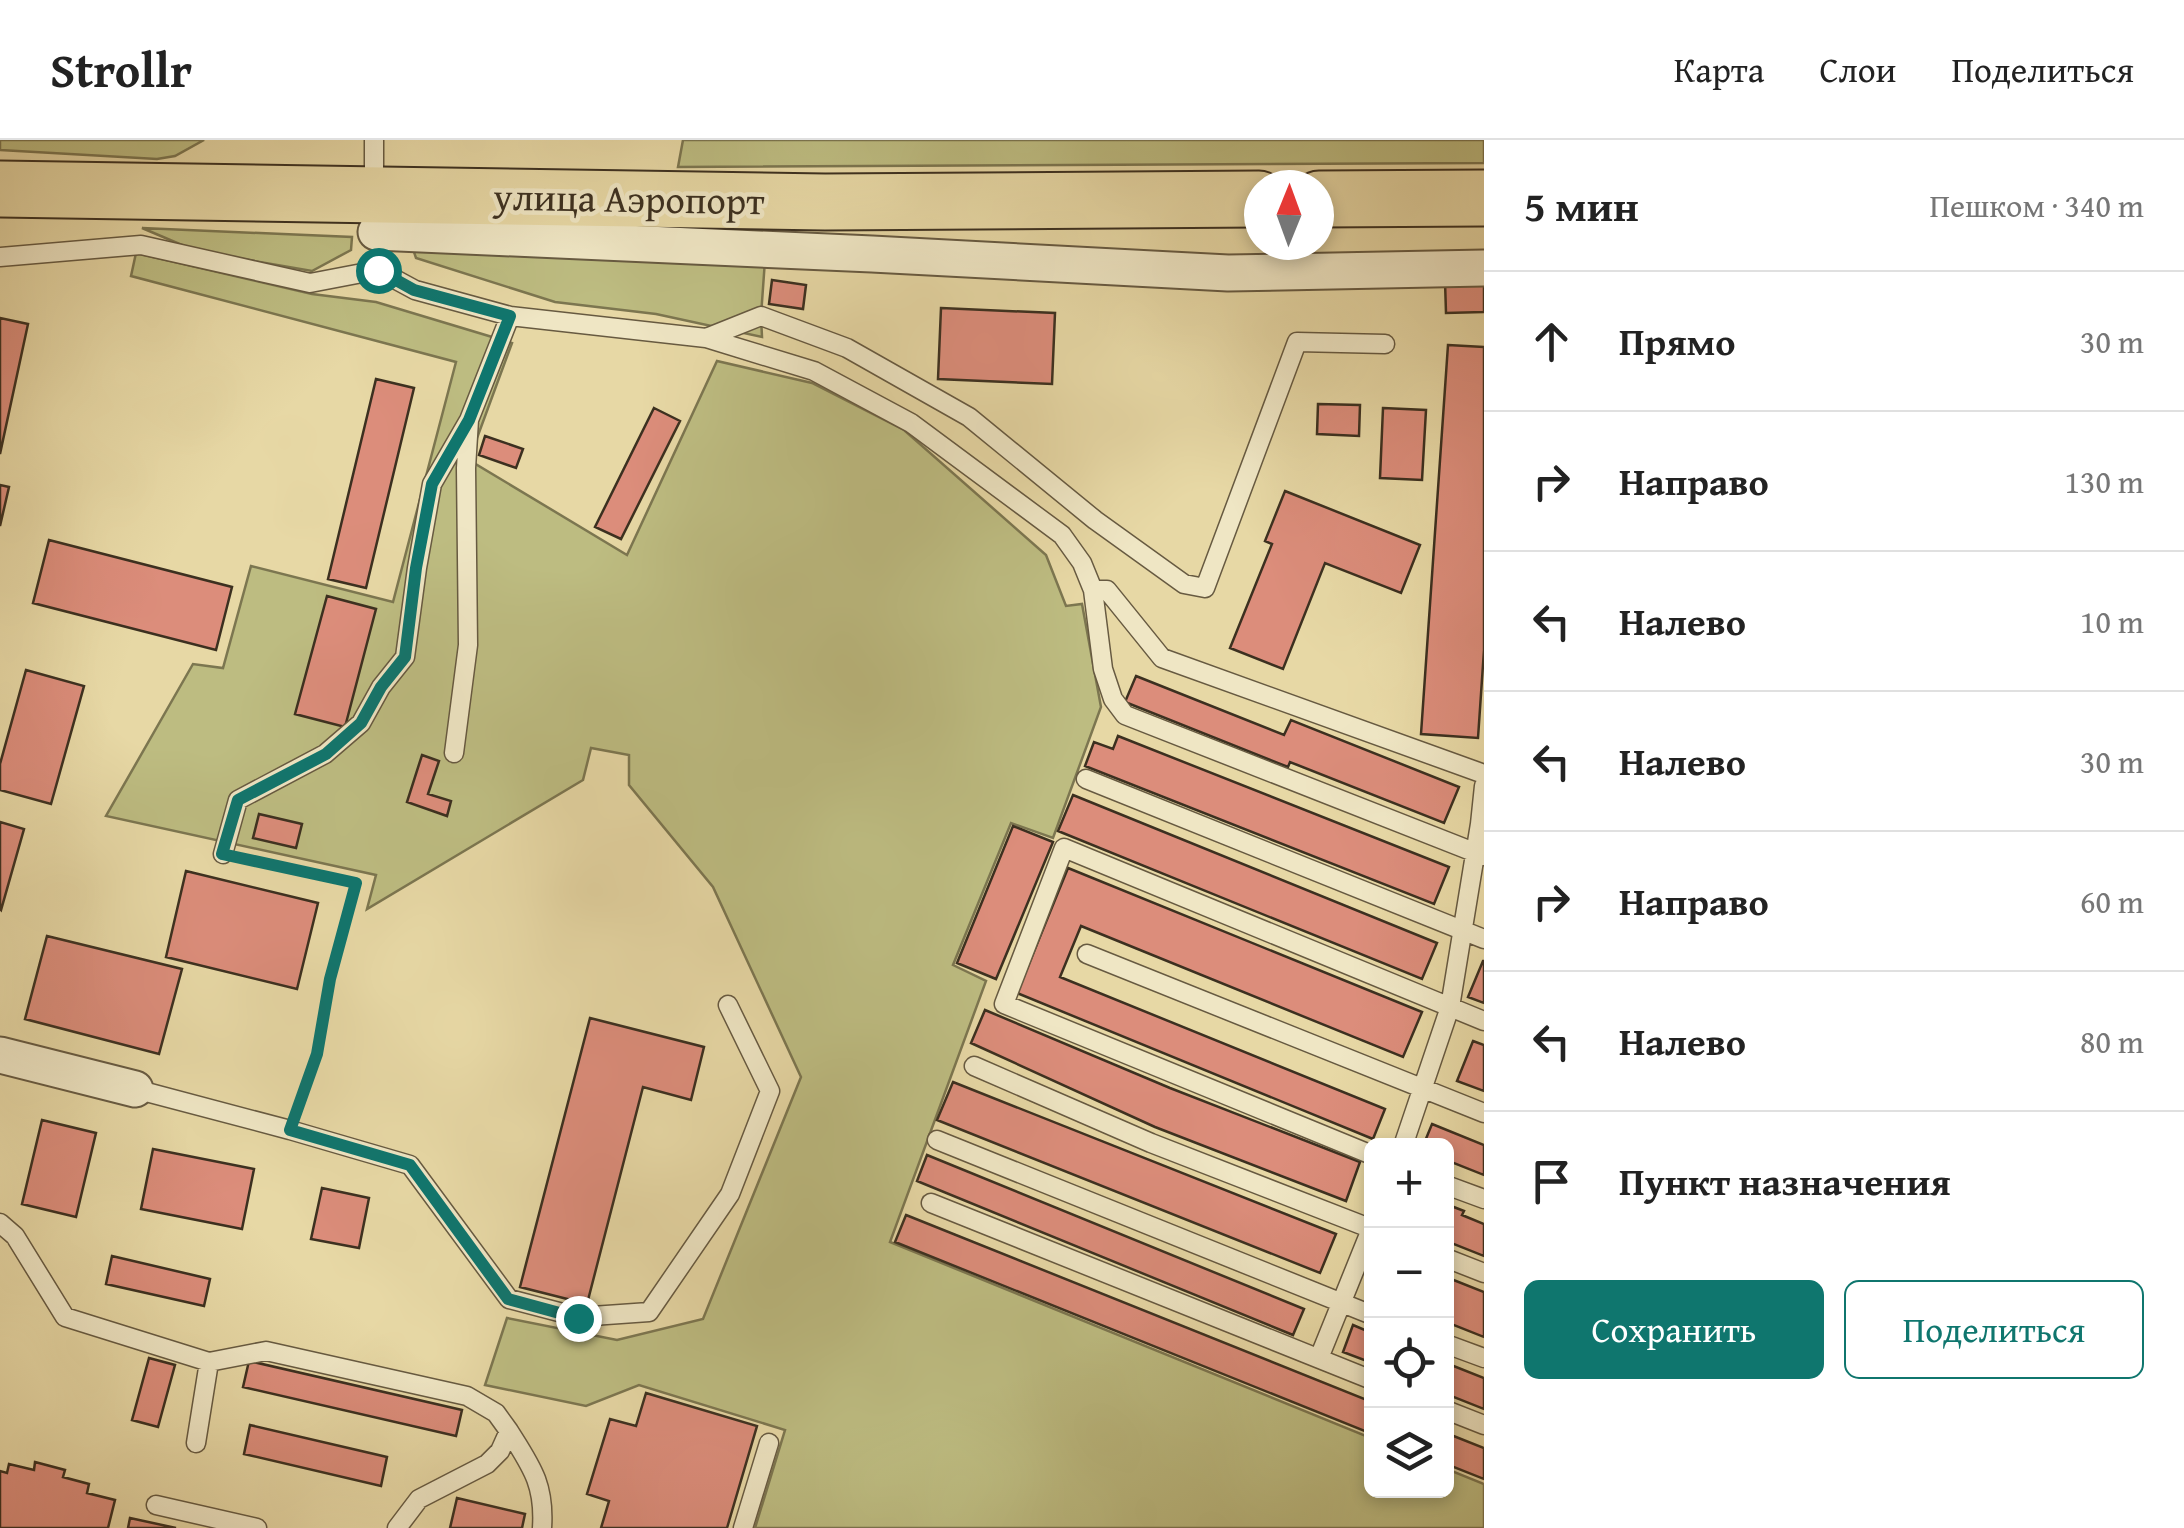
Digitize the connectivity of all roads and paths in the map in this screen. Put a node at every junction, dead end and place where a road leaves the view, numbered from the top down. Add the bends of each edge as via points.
1 (374, 140) edge
2 (0, 189) edge
3 (1484, 198) edge
4 (1244, 199) edge
5 (1334, 199) edge
6 (375, 213) junction
7 (0, 257) edge
8 (1484, 268) edge
9 (378, 270) junction
10 (510, 316) junction
11 (706, 338) junction
12 (1386, 344) dead end
13 (469, 420) junction
14 (1093, 590) junction
15 (454, 753) dead end
16 (1484, 774) edge
17 (1086, 780) dead end
18 (1484, 786) edge
19 (222, 854) joint
20 (1479, 854) edge
21 (1462, 930) junction
22 (1484, 939) edge
23 (1087, 954) dead end
24 (728, 1005) dead end
25 (1450, 1007) junction
26 (1484, 1021) edge
27 (0, 1055) edge
28 (974, 1066) dead end
29 (135, 1089) joint
30 (1422, 1089) junction
31 (1484, 1114) edge
32 (290, 1130) junction
33 (1406, 1138) edge
34 (938, 1140) dead end
35 (1364, 1152) edge
36 (1454, 1188) edge
37 (1484, 1200) edge
38 (932, 1202) dead end
39 (0, 1223) edge
40 (1364, 1225) edge
41 (1364, 1246) edge
42 (1454, 1261) edge
43 (1484, 1273) edge
44 (1342, 1303) junction
45 (1364, 1312) edge
46 (1454, 1347) edge
47 (1320, 1358) junction
48 (1484, 1358) edge
49 (209, 1362) junction
50 (1364, 1377) edge
51 (1454, 1413) edge
52 (1484, 1425) edge
53 (509, 1430) junction
54 (196, 1443) dead end
55 (769, 1443) dead end
56 (156, 1505) dead end
57 (257, 1528) edge
58 (397, 1528) edge
59 (542, 1528) edge
60 (743, 1528) edge

1 - 6 lane
2 - 6 main road, улица Аэропорт
3 - 5 main road
4 - 6 main road, улица Аэропорт
6 - 8 street via 872,254 1228,274
6 - 9 lane
7 - 9 lane via 142,245 310,282
9 - 10 lane via 414,290
10 - 11 lane
10 - 13 lane
11 - 12 lane via 761,316 847,348 969,417 1110,531 1184,584 1204,588 1297,342
11 - 14 lane via 814,371 911,423 1062,535
13 - 15 lane via 468,645
13 - 19 lane via 432,484 405,657 361,723 326,754 238,800
14 - 16 lane via 1107,590 1162,658
14 - 20 lane via 1103,669 1126,715
17 - 21 lane
18 - 20 lane
19 - 32 path via 356,883 317,1054
20 - 21 lane
21 - 22 lane
21 - 25 lane
23 - 30 lane
24 - 32 lane via 770,1091 730,1194 650,1312 578,1318 508,1299 410,1165
25 - 26 lane
25 - 30 lane
25 - 35 lane via 1064,848 1004,1004
27 - 29 street
28 - 40 lane
29 - 32 lane
30 - 31 lane
30 - 33 lane
34 - 44 lane
36 - 37 lane
38 - 47 lane
39 - 49 lane via 65,1317
41 - 44 lane
42 - 43 lane
44 - 45 lane
44 - 47 lane
46 - 48 lane
47 - 50 lane
49 - 53 lane via 266,1351 467,1396 496,1413
49 - 54 lane
51 - 52 lane
53 - 58 lane via 487,1464 419,1499
53 - 59 lane via 535,1472
55 - 60 lane
56 - 57 lane

